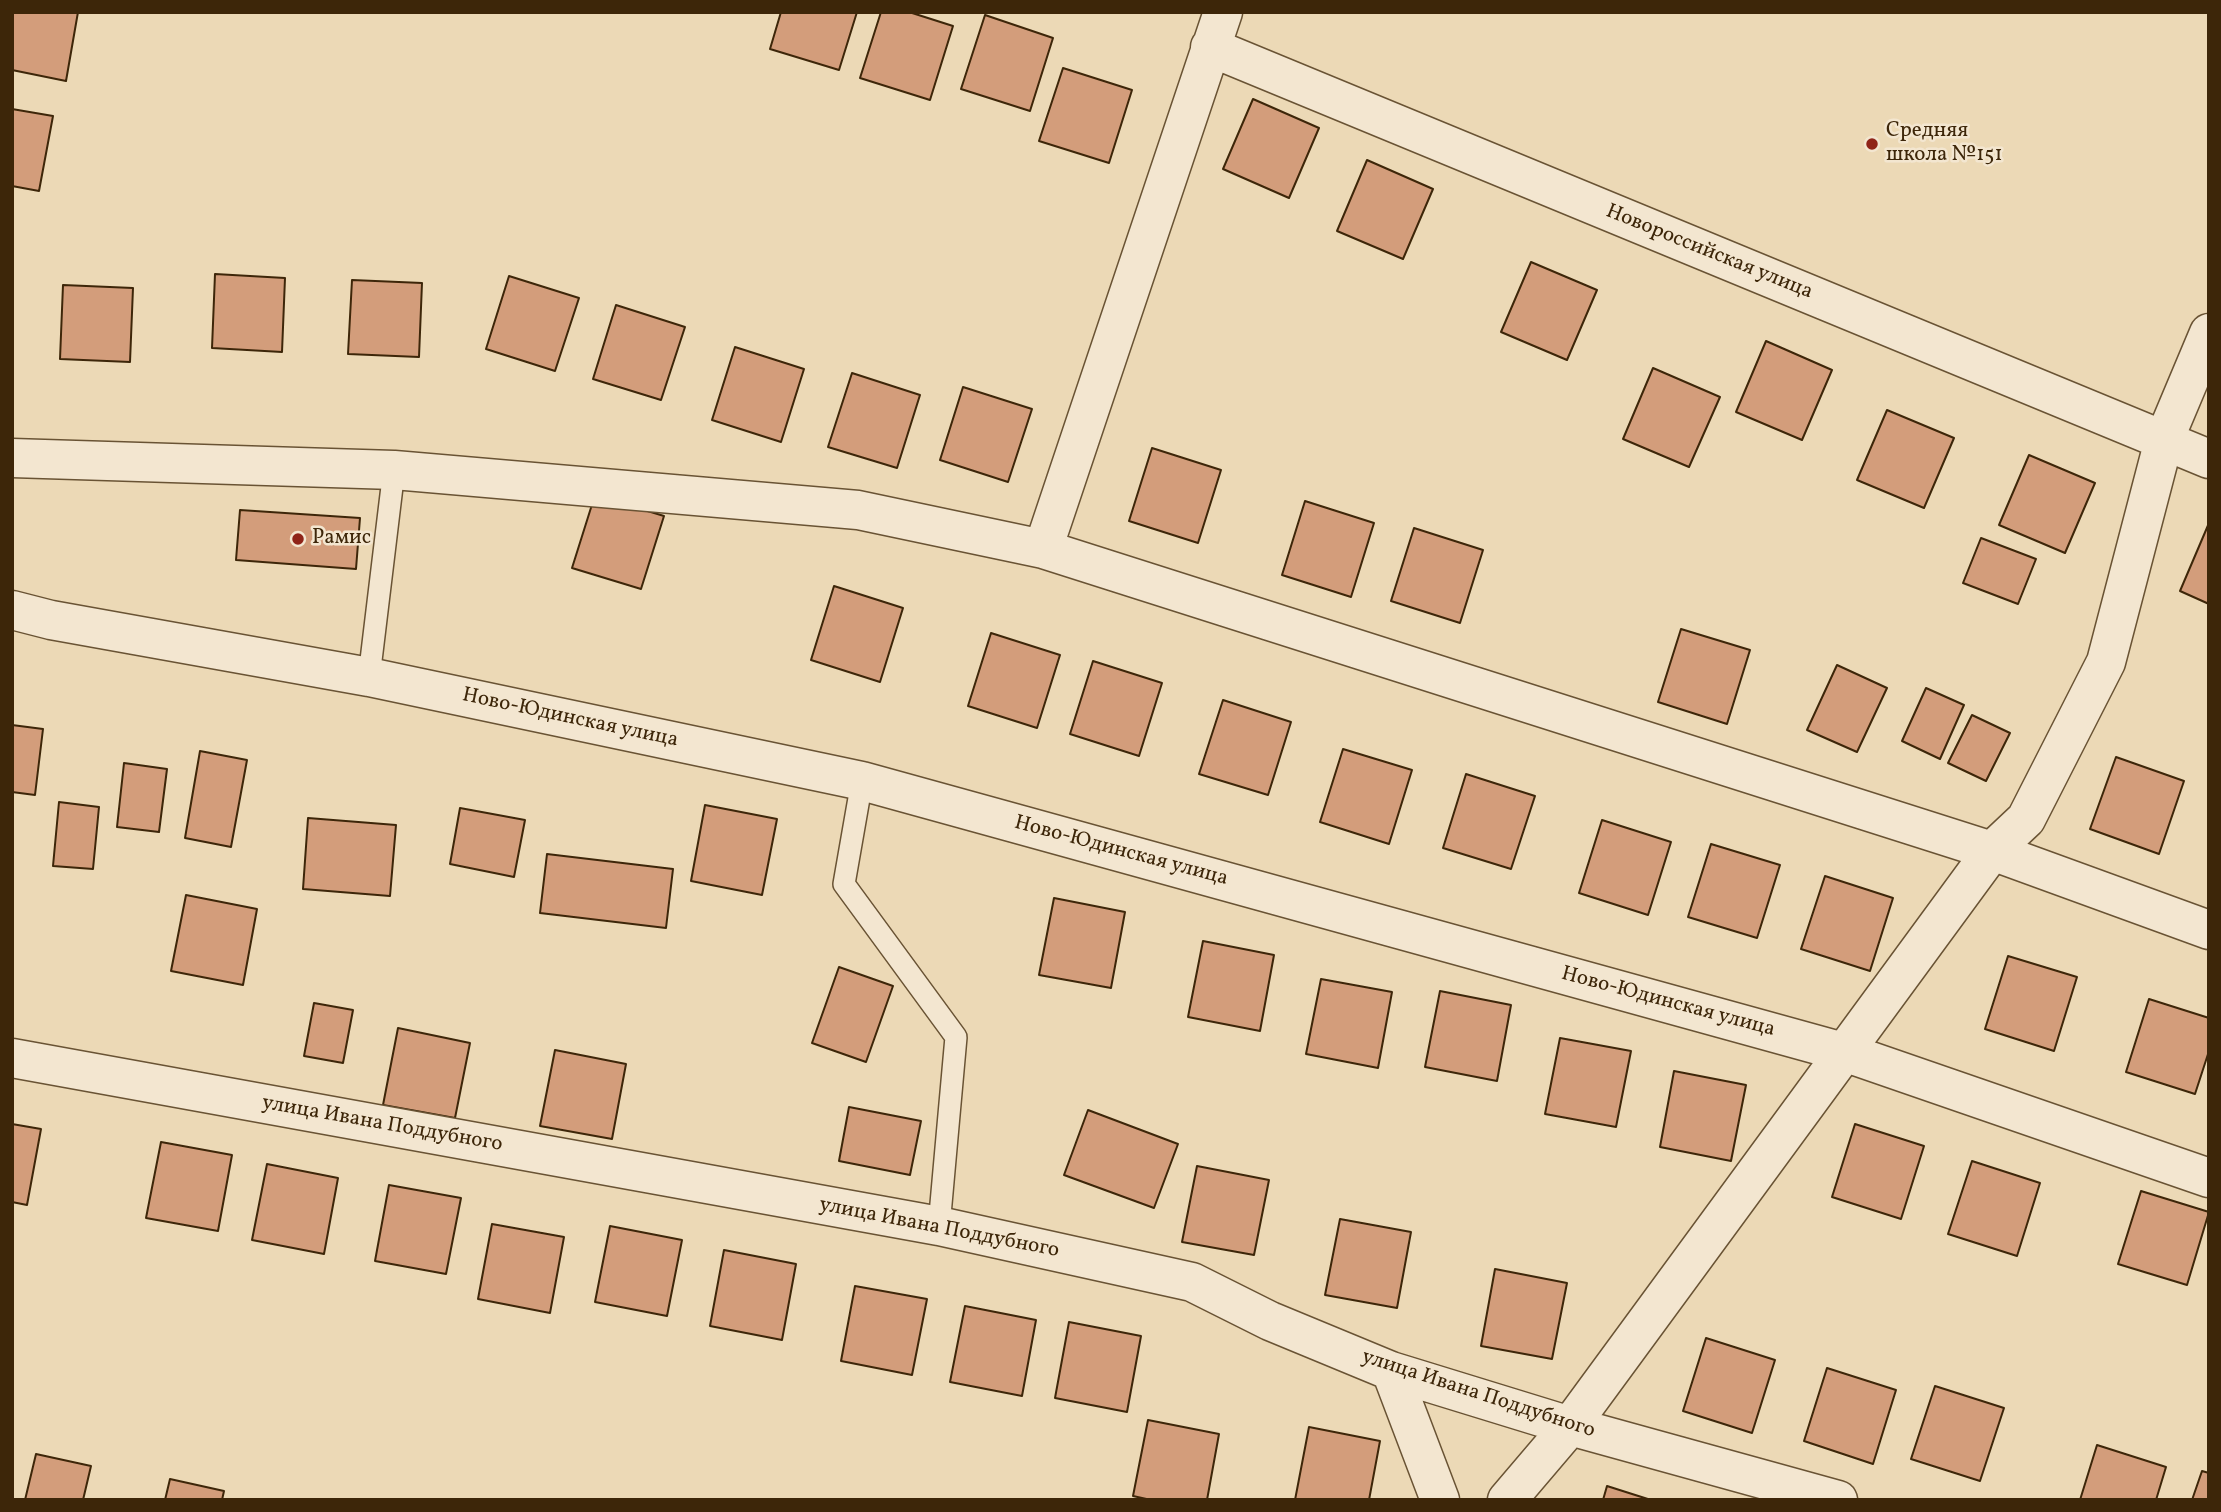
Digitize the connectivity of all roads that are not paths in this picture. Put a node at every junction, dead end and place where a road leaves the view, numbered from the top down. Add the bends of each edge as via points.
1 (1219, 21) edge
2 (2209, 333) edge
3 (2164, 440) junction
4 (12, 458) edge
5 (2209, 459) edge
6 (394, 470) junction
7 (1043, 549) junction
8 (12, 610) edge
9 (369, 677) junction
10 (862, 781) junction
11 (1992, 852) junction
12 (2209, 930) edge
13 (1847, 1053) junction
14 (12, 1058) edge
15 (2209, 1178) edge
16 (939, 1226) junction
17 (1391, 1371) junction
18 (1570, 1426) junction
19 (1440, 1500) edge
20 (1507, 1500) edge
21 (1838, 1500) edge

1 - 3 street, Новороссийская улица
1 - 7 street
2 - 3 street
3 - 5 street, Новороссийская улица
3 - 11 street via 2106,662 2025,819
4 - 6 street
6 - 7 street via 858,510
6 - 9 lane
7 - 11 street
8 - 9 street, Ново-Юдинская улица
9 - 10 street, Ново-Юдинская улица
10 - 13 street, Ново-Юдинская улица
10 - 16 lane via 844,884 956,1037
11 - 12 street
11 - 13 street
13 - 15 street, Ново-Юдинская улица
13 - 18 street
14 - 16 street, улица Ивана Поддубного
16 - 17 street, улица Ивана Поддубного via 1192,1282 1270,1321
17 - 18 street, улица Ивана Поддубного
17 - 19 street
18 - 20 street
18 - 21 street, улица Ивана Поддубного

